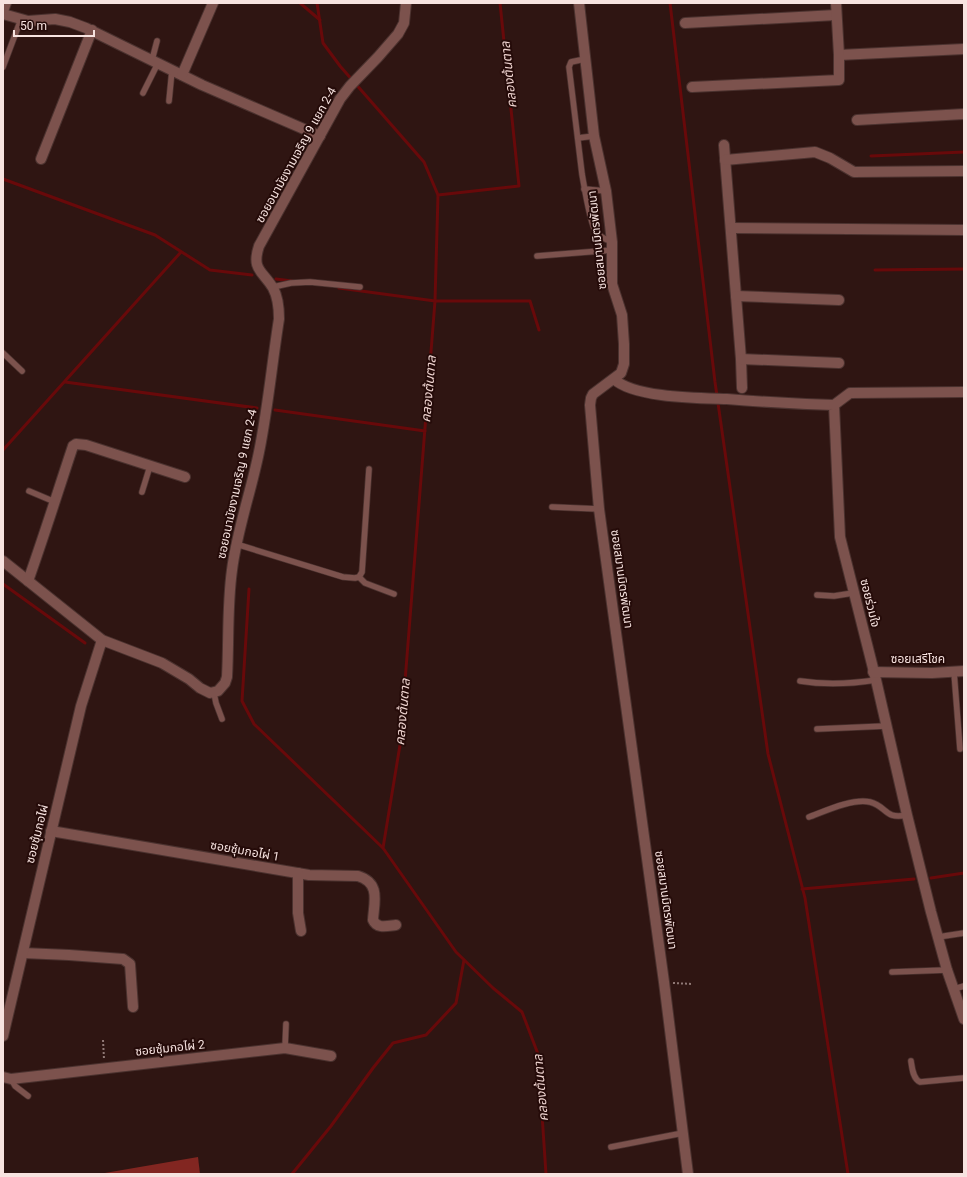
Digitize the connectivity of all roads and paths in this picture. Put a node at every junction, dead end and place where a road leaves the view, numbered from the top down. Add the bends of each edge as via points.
1 (6, 3) edge
2 (213, 3) edge
3 (406, 3) edge
4 (579, 3) edge
5 (836, 3) edge
6 (3, 12) edge
7 (836, 15) junction
8 (21, 19) junction
9 (685, 23) dead end
10 (92, 30) junction
11 (158, 41) dead end
12 (964, 49) edge
13 (839, 55) junction
14 (585, 59) junction
15 (155, 62) junction
16 (3, 67) edge
17 (172, 70) junction
18 (182, 75) junction
19 (692, 87) dead end
20 (142, 93) dead end
21 (169, 101) dead end
22 (964, 114) edge
23 (857, 120) dead end
24 (320, 136) junction
25 (594, 136) junction
26 (578, 138) junction
27 (724, 145) dead end
28 (41, 159) dead end
29 (725, 160) junction
30 (964, 172) edge
31 (584, 189) junction
32 (606, 191) junction
33 (731, 228) junction
34 (964, 230) edge
35 (612, 246) junction
36 (537, 256) dead end
37 (273, 287) junction
38 (360, 287) dead end
39 (736, 296) junction
40 (839, 300) dead end
41 (3, 353) edge
42 (741, 359) junction
43 (839, 363) dead end
44 (22, 371) dead end
45 (614, 379) junction
46 (742, 388) dead end
47 (964, 392) edge
48 (834, 405) junction
49 (150, 466) junction
50 (369, 469) dead end
51 (185, 477) dead end
52 (29, 491) dead end
53 (142, 492) dead end
54 (55, 502) junction
55 (552, 507) dead end
56 (599, 510) junction
57 (236, 544) junction
58 (3, 561) edge
59 (359, 577) junction
60 (28, 580) junction
61 (853, 593) junction
62 (394, 594) dead end
63 (817, 595) dead end
64 (102, 640) junction
65 (959, 672) edge
66 (874, 676) junction
67 (800, 681) dead end
68 (214, 693) junction
69 (222, 719) dead end
70 (886, 726) junction
71 (817, 729) dead end
72 (960, 749) dead end
73 (907, 815) junction
74 (809, 817) dead end
75 (51, 831) junction
76 (298, 873) junction
77 (396, 925) dead end
78 (301, 931) dead end
79 (964, 932) edge
80 (938, 937) junction
81 (23, 954) junction
82 (947, 970) junction
83 (892, 972) dead end
84 (664, 982) junction
85 (692, 984) dead end
86 (964, 986) edge
87 (954, 989) junction
88 (133, 1007) dead end
89 (964, 1019) edge
90 (286, 1024) dead end
91 (3, 1036) edge
92 (103, 1040) dead end
93 (284, 1048) junction
94 (331, 1056) dead end
95 (911, 1061) dead end
96 (105, 1068) junction
97 (7, 1078) edge
98 (964, 1078) edge
99 (28, 1096) dead end
100 (683, 1133) junction
101 (612, 1146) dead end
102 (688, 1174) edge

1 - 6 street
2 - 18 street
3 - 24 street, ซอยอนามัยงามเจริญ 9 แยก 2-4 via 404,23 398,34 340,99
4 - 14 street, ซอยสมานมิตรพัฒนา
5 - 7 street
6 - 8 street
7 - 9 street
7 - 13 street
8 - 10 street via 55,19
8 - 16 lane
10 - 15 street
10 - 28 street
11 - 15 lane
12 - 13 street
13 - 19 street via 839,80
14 - 25 street, ซอยสมานมิตรพัฒนา
14 - 26 lane via 570,63
15 - 17 street
15 - 20 lane
17 - 18 street
17 - 21 lane
18 - 24 street
22 - 23 street
24 - 37 street, ซอยอนามัยงามเจริญ 9 แยก 2-4 via 256,253 260,272
25 - 26 lane
25 - 32 street, ซอยสมานมิตรพัฒนา
26 - 31 lane
27 - 29 street
29 - 30 street via 815,152 854,172
29 - 33 street
31 - 32 lane
31 - 35 lane via 596,232
32 - 35 street, ซอยสมานมิตรพัฒนา
33 - 34 street
33 - 39 street
35 - 36 lane
35 - 45 street, ซอยสมานมิตรพัฒนา via 612,284 622,315 624,344 624,364 621,373
37 - 38 lane via 310,282
37 - 57 street, ซอยอนามัยงามเจริญ 9 แยก 2-4 via 279,319 266,410 259,451
39 - 40 street
39 - 42 street
41 - 44 lane
42 - 43 street
42 - 46 street
45 - 48 street via 618,383 639,390 667,395
45 - 56 street, ซอยสมานมิตรพัฒนา via 593,394 590,405
47 - 48 street via 850,393
48 - 61 street, ซอยร่วมใจ via 840,538
49 - 51 street
49 - 53 lane
49 - 54 street via 76,444 73,446
50 - 59 lane via 362,572
52 - 54 lane
54 - 60 street
55 - 56 lane
56 - 84 street, ซอยสมานมิตรพัฒนา
57 - 59 lane via 343,577
57 - 68 street, ซอยอนามัยงามเจริญ 9 แยก 2-4 via 229,595 227,677 222,688
58 - 60 street
59 - 62 lane via 365,583
60 - 64 street
61 - 63 lane
61 - 66 street, ซอยร่วมใจ
64 - 68 street via 162,663 205,691
64 - 75 street, ซอยซุ้มกอไผ่ via 81,706
65 - 66 street, ซอยเสรีโชค
65 - 72 lane
66 - 67 lane via 851,684
66 - 70 street, ซอยร่วมใจ
68 - 69 lane
70 - 71 lane
70 - 73 street, ซอยร่วมใจ
73 - 74 lane via 892,816 872,803 862,801
73 - 80 street, ซอยร่วมใจ
75 - 76 street, ซอยซุ้มกอไผ่ 1
75 - 81 street, ซอยซุ้มกอไผ่
76 - 77 street, ซอยซุ้มกอไผ่ 1 via 366,878 375,890 374,923 379,926
76 - 78 street
79 - 80 lane
80 - 82 street, ซอยร่วมใจ
81 - 88 street via 123,959 130,964
81 - 91 street, ซอยซุ้มกอไผ่
82 - 83 lane
82 - 87 street, ซอยร่วมใจ
84 - 85 path
84 - 100 street, ซอยสมานมิตรพัฒนา
86 - 87 lane
87 - 89 street, ซอยร่วมใจ
90 - 93 lane
92 - 96 path
93 - 94 street, ซอยซุ้มกอไผ่ 2
93 - 96 street, ซอยซุ้มกอไผ่ 2
95 - 98 lane via 917,1081 920,1082
96 - 97 street, ซอยซุ้มกอไผ่ 2
97 - 99 lane
100 - 101 lane
100 - 102 street, ซอยสมานมิตรพัฒนา

